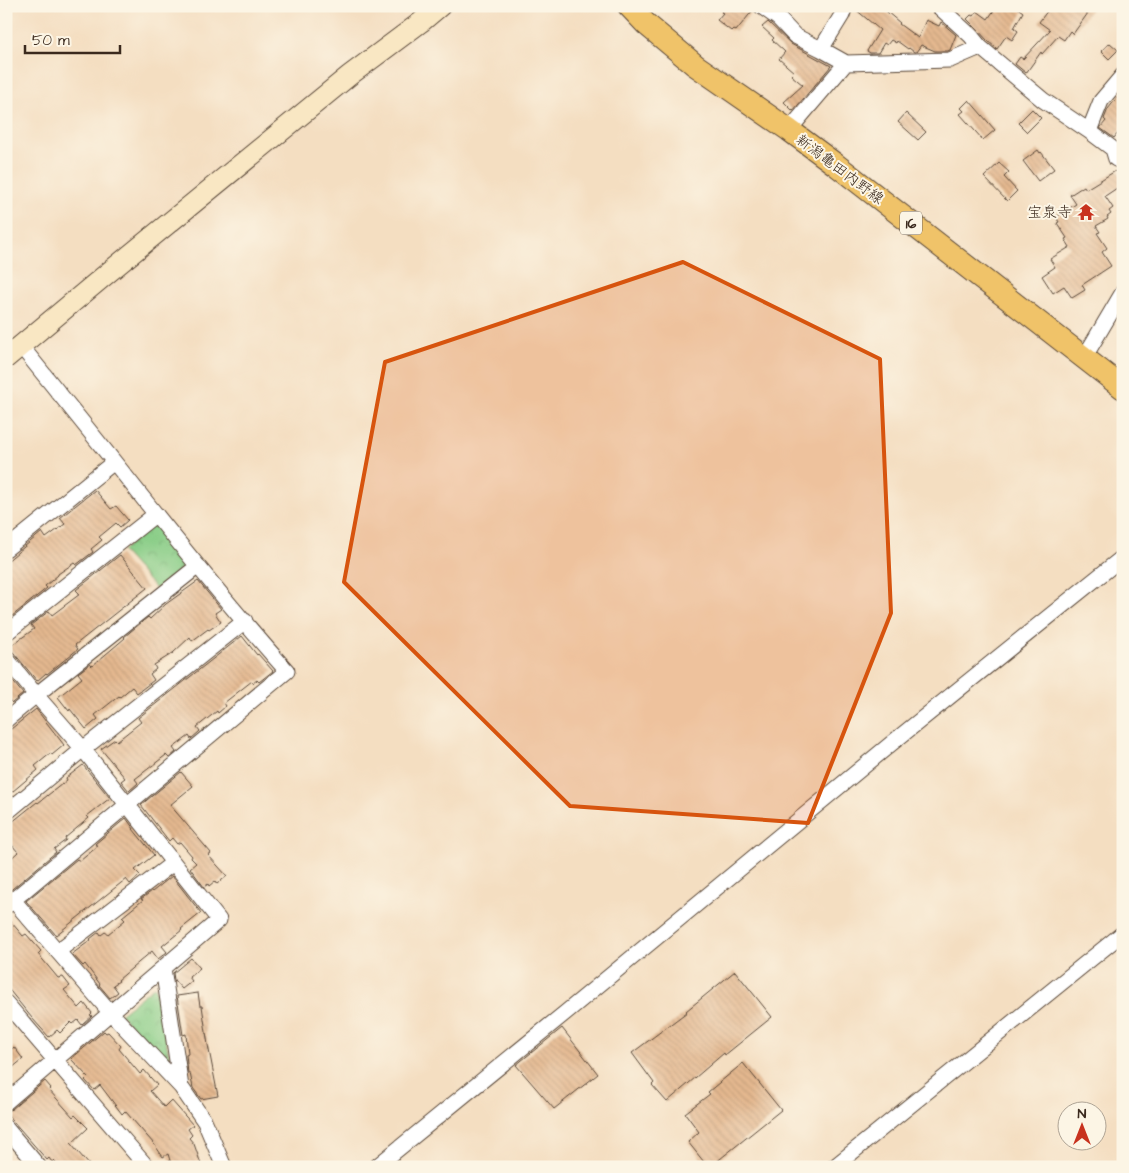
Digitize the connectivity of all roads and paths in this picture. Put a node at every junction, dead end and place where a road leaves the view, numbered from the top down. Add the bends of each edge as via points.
1 (440, 6) edge
2 (629, 6) edge
3 (646, 6) edge
4 (761, 6) edge
5 (846, 6) edge
6 (938, 6) edge
7 (980, 47) junction
8 (821, 49) junction
9 (846, 63) junction
10 (695, 65) junction
11 (1123, 75) edge
12 (789, 130) junction
13 (1089, 130) junction
14 (1123, 162) edge
15 (1123, 292) edge
16 (13, 352) edge
17 (1084, 358) junction
18 (1123, 388) edge
19 (114, 462) junction
20 (156, 514) junction
21 (6, 549) edge
22 (1123, 557) edge
23 (198, 566) junction
24 (245, 622) junction
25 (6, 633) edge
26 (6, 658) edge
27 (36, 695) junction
28 (6, 720) edge
29 (82, 749) junction
30 (126, 804) junction
31 (6, 813) edge
32 (173, 863) junction
33 (10, 903) edge
34 (1123, 934) edge
35 (58, 952) junction
36 (163, 968) junction
37 (6, 1003) edge
38 (111, 1012) junction
39 (55, 1061) junction
40 (182, 1087) junction
41 (6, 1102) edge
42 (6, 1128) edge
43 (38, 1167) edge
44 (147, 1167) edge
45 (224, 1167) edge
46 (376, 1167) edge
47 (834, 1167) edge

1 - 16 street via 350,75
2 - 10 main road, 新潟亀田内野線 / 16
3 - 10 main road, 新潟亀田内野線 / 16
4 - 8 street via 795,36
5 - 8 street
6 - 7 street
7 - 9 street via 950,60
7 - 13 street via 1043,100
8 - 9 street
9 - 12 street
10 - 12 main road, 新潟亀田内野線 / 16
11 - 13 street via 1101,101
12 - 17 main road, 新潟亀田内野線 / 16
13 - 14 street via 1114,149 1116,159
15 - 17 street
16 - 19 street
17 - 18 main road, 新潟亀田内野線 / 16
19 - 20 street
19 - 21 street
20 - 23 street
20 - 25 street
22 - 46 street via 892,742
23 - 24 street
23 - 27 street
24 - 29 street
24 - 30 street via 287,671
26 - 27 street
27 - 28 street
27 - 29 street
29 - 30 street
29 - 31 street
30 - 32 street
30 - 33 street
32 - 35 street
32 - 36 street via 219,920
33 - 35 street
34 - 47 street
35 - 38 street
36 - 38 street
36 - 40 street
37 - 39 street
38 - 39 street
38 - 40 street
39 - 41 street
39 - 44 street
40 - 45 street via 205,1122
42 - 43 street

